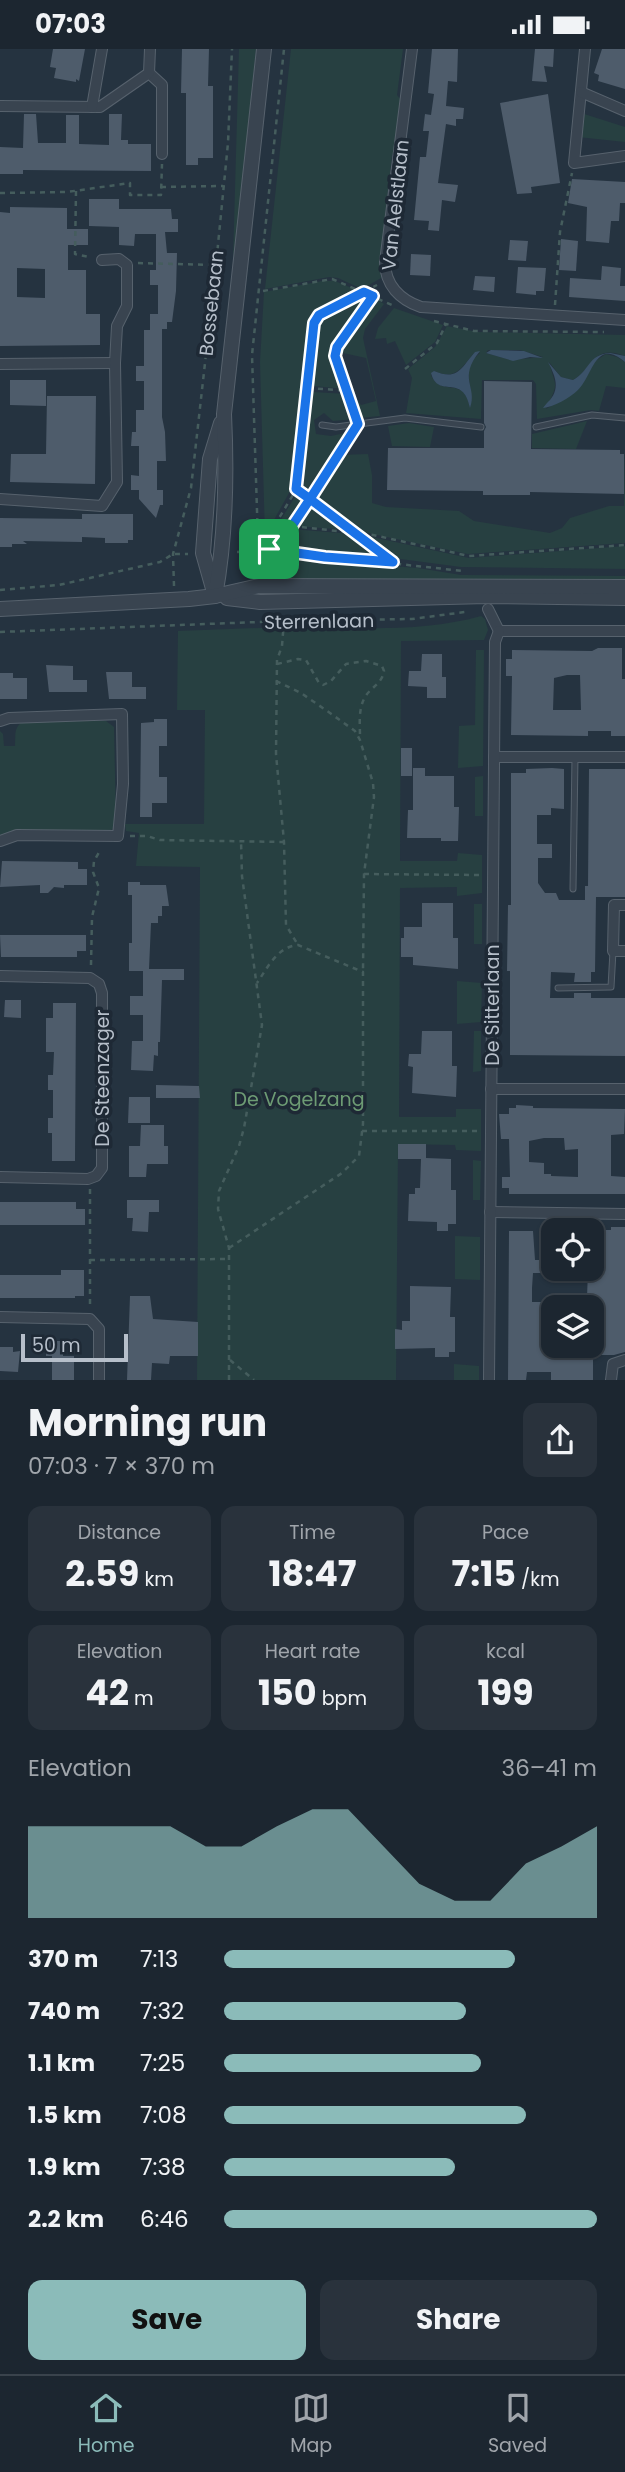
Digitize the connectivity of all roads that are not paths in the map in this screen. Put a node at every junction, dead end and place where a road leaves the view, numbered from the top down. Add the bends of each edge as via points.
1 (102, 49) edge
2 (150, 49) edge
3 (264, 49) edge
4 (412, 49) edge
5 (586, 49) edge
6 (149, 72) junction
7 (581, 92) junction
8 (0, 106) edge
9 (92, 107) junction
10 (625, 111) edge
11 (162, 154) road end
12 (625, 156) edge
13 (102, 260) road end
14 (625, 320) edge
15 (115, 363) junction
16 (0, 364) edge
17 (224, 414) junction
18 (625, 418) edge
19 (322, 425) dead end
20 (536, 426) dead end
21 (481, 427) dead end
22 (0, 499) edge
23 (625, 587) edge
24 (215, 596) junction
25 (625, 597) edge
26 (1, 609) edge
27 (488, 609) road end
28 (499, 631) junction
29 (625, 631) edge
30 (0, 721) edge
31 (494, 757) junction
32 (575, 757) junction
33 (625, 757) edge
34 (0, 841) edge
35 (573, 889) dead end
36 (625, 905) edge
37 (619, 951) edge
38 (0, 976) edge
39 (558, 988) dead end
40 (491, 1089) junction
41 (625, 1089) edge
42 (0, 1177) edge
43 (490, 1212) junction
44 (625, 1214) edge
45 (0, 1317) edge
46 (625, 1360) edge
47 (99, 1380) edge
48 (489, 1380) edge
49 (611, 1380) edge

1 - 9 street
2 - 6 street
3 - 17 street, Bossebaan
4 - 14 street, Van Aelstlaan via 387,279 402,297 422,307
5 - 7 street
6 - 9 street via 100,107
6 - 11 street via 162,85
7 - 10 street
7 - 12 street via 574,163
8 - 9 street
13 - 15 street via 118,259 127,265 127,306 117,326
15 - 16 street
15 - 22 street via 117,482 102,506
17 - 24 street, Bossebaan via 223,552
17 - 24 street, Bossebaan via 210,459 202,553
18 - 20 lane via 592,415
19 - 21 lane via 405,418
23 - 24 street, Sterrenlaan via 259,586
24 - 25 street, Sterrenlaan via 260,602
24 - 26 street, Sterrenlaan
27 - 28 street
28 - 29 street
28 - 31 street, De Sitterlaan via 495,642
30 - 34 street via 122,714 118,836 17,835
31 - 32 street
31 - 40 street, De Sitterlaan
32 - 33 street
32 - 35 lane
36 - 37 street via 614,905
37 - 39 lane via 611,987
38 - 42 street, De Steenzager via 90,978 102,993 102,1168 90,1178
40 - 41 street
40 - 43 street, De Sitterlaan
43 - 44 street
43 - 48 street, De Sitterlaan
45 - 47 street via 90,1319 99,1329
46 - 49 street via 613,1364

